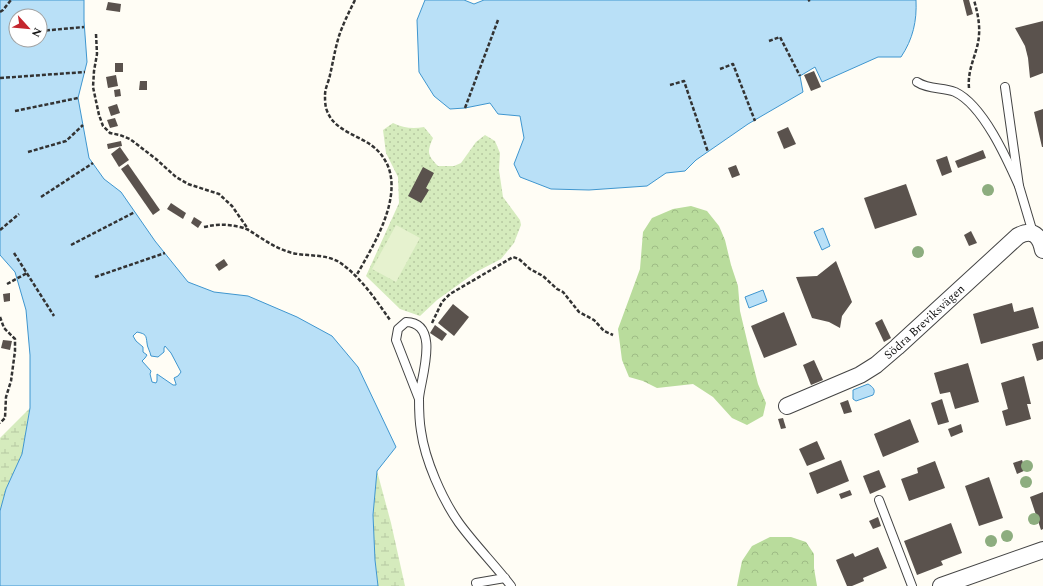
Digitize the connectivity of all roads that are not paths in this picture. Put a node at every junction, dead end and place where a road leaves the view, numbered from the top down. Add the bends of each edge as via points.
1 (917, 82) dead end
2 (1005, 87) dead end
3 (1019, 186) junction
4 (1033, 233) junction
5 (1043, 250) edge
6 (419, 398) junction
7 (787, 406) dead end
8 (879, 500) dead end
9 (1043, 550) edge
10 (505, 578) junction
11 (476, 583) dead end
12 (511, 586) edge
13 (912, 586) edge
14 (941, 586) edge

1 - 3 lane via 922,86 954,92 971,103 1006,157
2 - 3 lane
3 - 4 lane
4 - 5 street
4 - 7 street, Södra Breviksvägen via 1026,232 1018,236 876,365 860,375
6 - 6 lane via 396,340 398,329 406,322 412,322 424,332 427,341
6 - 10 lane via 425,452 445,499 459,522
8 - 13 lane
9 - 14 street
10 - 11 lane
10 - 12 lane

